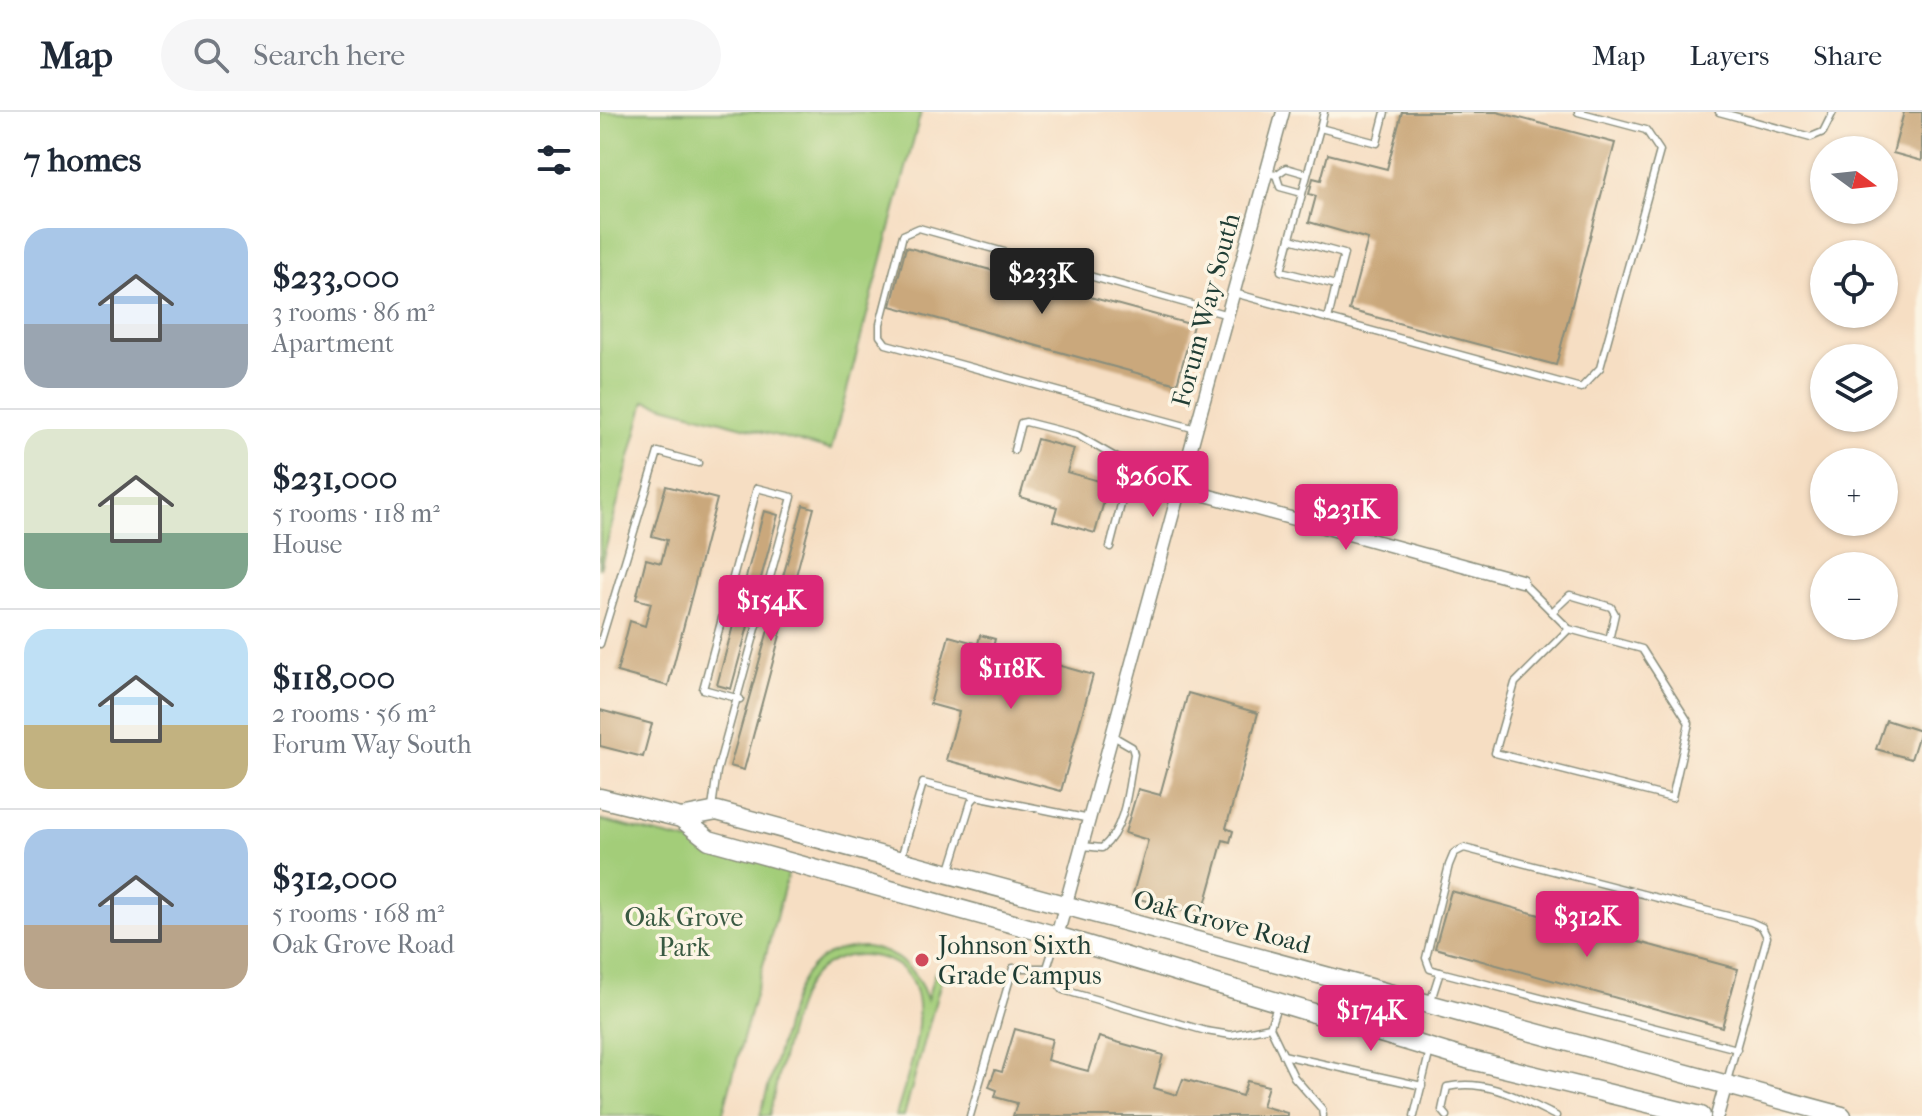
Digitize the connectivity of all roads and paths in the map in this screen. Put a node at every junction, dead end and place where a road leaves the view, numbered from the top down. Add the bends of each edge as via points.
1 (1283, 112) edge
2 (1324, 112) edge
3 (1385, 112) edge
4 (1578, 112) edge
5 (1719, 112) edge
6 (1833, 112) edge
7 (1320, 128) junction
8 (1271, 174) junction
9 (1307, 174) junction
10 (1302, 193) junction
11 (1290, 239) junction
12 (1336, 285) junction
13 (1234, 293) junction
14 (1228, 315) junction
15 (1328, 319) junction
16 (1196, 429) junction
17 (1014, 450) dead end
18 (1132, 462) junction
19 (698, 463) dead end
20 (1184, 475) junction
21 (1180, 488) junction
22 (1110, 547) dead end
23 (1521, 581) joint
24 (1552, 612) junction
25 (1569, 629) junction
26 (1609, 640) junction
27 (600, 644) edge
28 (740, 699) junction
29 (1113, 736) junction
30 (976, 796) junction
31 (600, 798) edge
32 (712, 812) junction
33 (681, 818) junction
34 (1090, 819) junction
35 (1083, 846) junction
36 (901, 861) junction
37 (949, 874) junction
38 (1066, 906) junction
39 (1057, 936) junction
40 (1047, 968) junction
41 (1440, 972) junction
42 (1278, 1003) junction
43 (1430, 1004) junction
44 (1270, 1027) junction
45 (1430, 1048) junction
46 (1737, 1049) junction
47 (1283, 1055) junction
48 (1726, 1084) junction
49 (1422, 1086) junction
50 (970, 1116) edge
51 (1323, 1116) edge
52 (1414, 1116) edge
53 (1447, 1116) edge
54 (1556, 1116) edge
55 (1701, 1116) edge
56 (1717, 1116) edge
57 (1842, 1116) edge

1 - 8 street, Forum Way South
2 - 7 lane
3 - 7 lane via 1377,143
4 - 15 lane via 1646,130 1660,151 1600,368 1581,388
5 - 6 lane via 1811,137 1823,132
7 - 9 lane
8 - 9 lane via 1286,168
8 - 10 lane via 1280,187
8 - 13 street, Forum Way South
9 - 10 lane
10 - 11 lane
11 - 12 lane via 1344,254
11 - 12 lane via 1281,271
12 - 15 lane
13 - 14 street, Forum Way South
13 - 15 lane
14 - 16 street, Forum Way South
14 - 16 lane via 919,228 903,235 880,324 886,344
16 - 20 street, Forum Way South
17 - 18 lane via 1021,423 1026,422 1077,435
18 - 20 lane
18 - 22 lane
19 - 27 lane via 658,452
20 - 21 street, Forum Way South
21 - 23 street
21 - 29 street, Forum Way South
23 - 24 lane
24 - 25 lane
24 - 26 lane via 1570,595 1611,607 1615,614
25 - 26 lane
25 - 26 lane via 1515,683 1495,753 1672,798 1689,723 1642,649
28 - 28 lane via 792,497 757,488 703,689
28 - 32 lane via 717,771
29 - 34 street, Forum Way South
29 - 35 lane via 1132,747 1134,754 1125,805 1115,838 1102,848
30 - 34 lane
30 - 36 lane via 923,783
30 - 37 lane
31 - 33 street, Oak Grove Road
32 - 33 street, Oak Grove Road
32 - 36 street, Oak Grove Road
33 - 39 street, Oak Grove Road via 709,840
34 - 35 street, Forum Way South
35 - 38 street, Forum Way South
36 - 37 street, Oak Grove Road
37 - 38 street, Oak Grove Road
38 - 39 street, Forum Way South
38 - 43 street, Oak Grove Road
39 - 40 lane
39 - 42 street, Oak Grove Road
40 - 44 lane via 1063,990 1206,1031 1231,1035
40 - 50 lane via 1013,968
41 - 43 lane
41 - 46 lane
41 - 46 lane via 1430,969 1426,958 1449,865 1454,853 1477,849 1762,927 1765,950
42 - 44 lane
42 - 45 street, Oak Grove Road
43 - 48 street, Oak Grove Road
44 - 47 lane
45 - 49 lane
45 - 55 street, Oak Grove Road
46 - 48 lane
47 - 49 lane
47 - 51 lane
48 - 56 street
48 - 57 street, Oak Grove Road
49 - 52 lane
53 - 54 lane via 1442,1110 1447,1087 1469,1082 1514,1095

